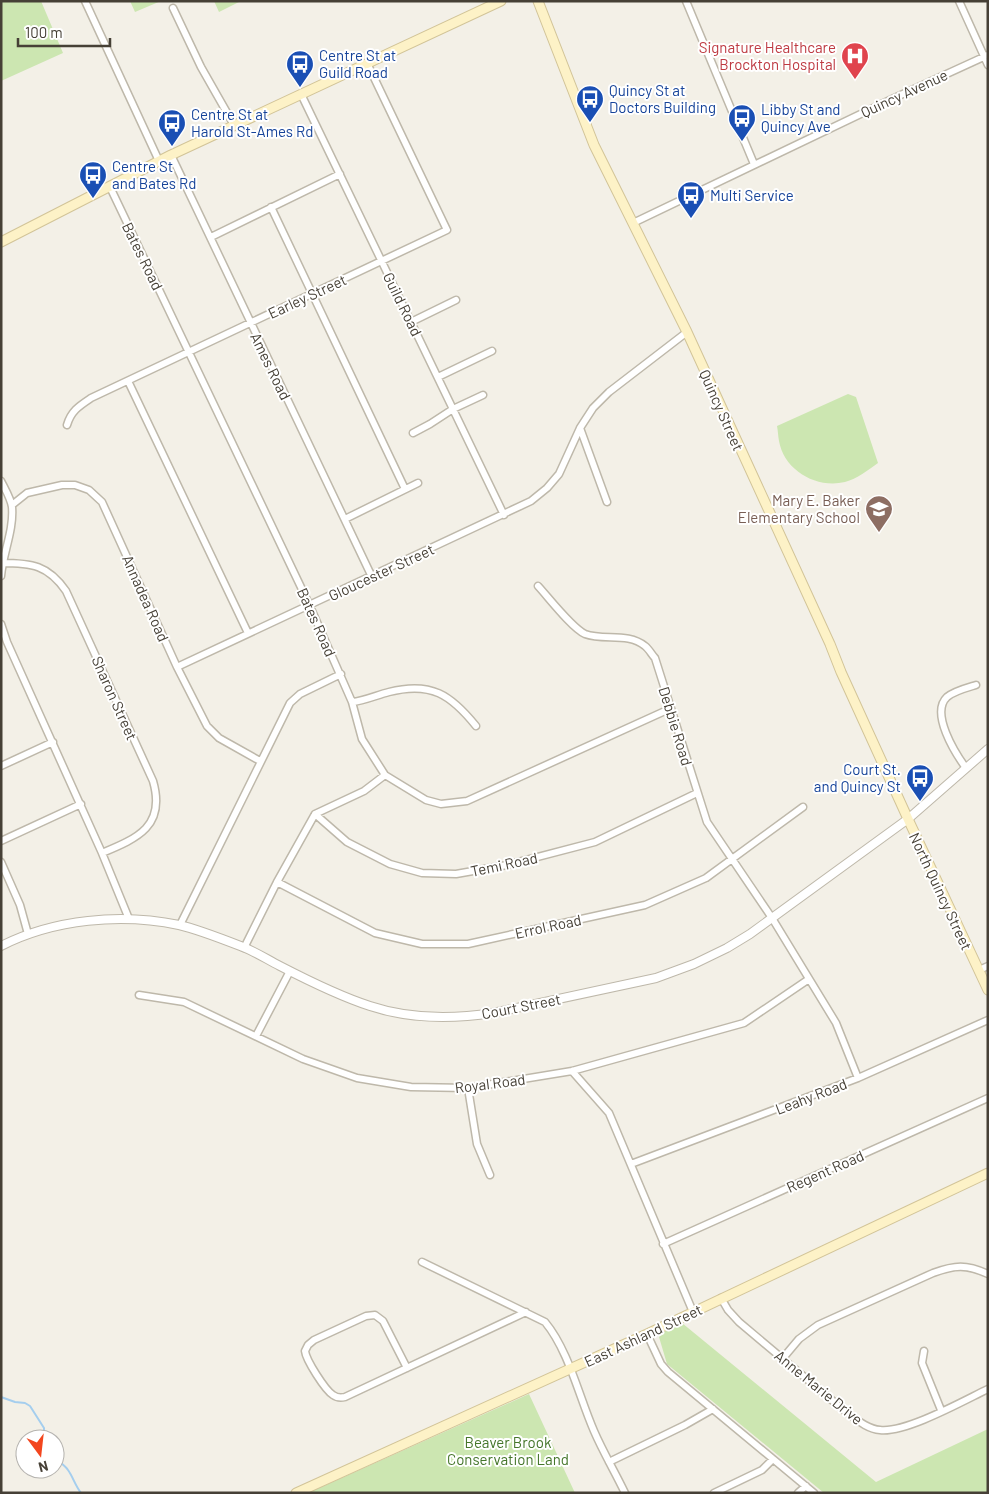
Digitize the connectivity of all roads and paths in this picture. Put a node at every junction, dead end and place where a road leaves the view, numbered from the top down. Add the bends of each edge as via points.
1 (85, 1) edge
2 (500, 1) edge
3 (538, 1) edge
4 (686, 1) edge
5 (959, 1) edge
6 (173, 8) dead end
7 (986, 56) edge
8 (367, 63) junction
9 (988, 65) edge
10 (301, 94) junction
11 (234, 125) junction
12 (171, 155) junction
13 (159, 161) junction
14 (754, 164) junction
15 (340, 174) junction
16 (110, 187) junction
17 (271, 208) junction
18 (632, 223) junction
19 (210, 237) junction
20 (1, 242) edge
21 (383, 261) junction
22 (313, 294) junction
23 (456, 300) dead end
24 (250, 322) junction
25 (411, 322) junction
26 (687, 332) junction
27 (492, 351) dead end
28 (189, 352) junction
29 (438, 377) junction
30 (128, 381) junction
31 (483, 395) dead end
32 (453, 409) junction
33 (67, 425) dead end
34 (580, 428) junction
35 (413, 433) dead end
36 (1, 482) edge
37 (418, 483) dead end
38 (405, 489) junction
39 (606, 502) dead end
40 (12, 505) junction
41 (504, 515) junction
42 (345, 520) junction
43 (2, 563) edge
44 (1, 576) edge
45 (372, 577) junction
46 (538, 586) dead end
47 (309, 604) junction
48 (1, 624) edge
49 (248, 634) junction
50 (177, 667) junction
51 (341, 674) junction
52 (976, 685) dead end
53 (352, 702) junction
54 (671, 710) junction
55 (476, 726) dead end
56 (54, 742) junction
57 (988, 749) edge
58 (260, 761) junction
59 (1, 766) edge
60 (966, 768) junction
61 (385, 775) junction
62 (697, 793) junction
63 (81, 804) junction
64 (803, 806) dead end
65 (315, 814) junction
66 (908, 819) junction
67 (1, 841) edge
68 (102, 853) junction
69 (732, 860) junction
70 (1, 862) edge
71 (277, 882) junction
72 (772, 918) junction
73 (129, 919) junction
74 (180, 925) junction
75 (28, 934) junction
76 (1, 946) edge
77 (244, 948) junction
78 (988, 966) edge
79 (978, 970) junction
80 (290, 971) junction
81 (809, 979) junction
82 (988, 990) edge
83 (139, 994) dead end
84 (988, 1020) edge
85 (256, 1036) junction
86 (572, 1071) junction
87 (858, 1078) junction
88 (468, 1088) junction
89 (988, 1098) edge
90 (631, 1164) junction
91 (988, 1173) edge
92 (490, 1175) dead end
93 (663, 1244) junction
94 (422, 1262) dead end
95 (988, 1274) edge
96 (721, 1298) junction
97 (526, 1312) junction
98 (693, 1312) junction
99 (647, 1334) junction
100 (924, 1351) dead end
101 (783, 1358) junction
102 (407, 1368) junction
103 (570, 1369) junction
104 (988, 1389) edge
105 (713, 1409) junction
106 (942, 1410) junction
107 (773, 1458) junction
108 (609, 1462) junction
109 (806, 1486) junction
110 (296, 1493) edge
111 (625, 1493) edge
112 (714, 1493) edge
113 (798, 1493) edge
114 (814, 1493) edge

1 - 13 street
2 - 8 main road
3 - 18 main road, Quincy Street via 594,145
4 - 14 street
5 - 7 street
6 - 11 street
7 - 9 street
7 - 14 street, Quincy Avenue
8 - 10 main road
8 - 21 street, Earley Street via 447,230
10 - 11 main road
10 - 15 street, Guild Road
11 - 12 main road
12 - 13 main road
12 - 19 street, Ames Road
13 - 16 main road
14 - 18 street, Quincy Avenue
15 - 17 street
15 - 21 street, Guild Road
16 - 20 main road
16 - 28 street, Bates Road
17 - 19 street
17 - 22 street
18 - 26 main road, Quincy Street
19 - 24 street, Ames Road
21 - 22 street, Earley Street
21 - 25 street, Guild Road
22 - 24 street, Earley Street
22 - 38 street
23 - 25 street
24 - 28 street, Earley Street
24 - 42 street, Ames Road
25 - 29 street, Guild Road
26 - 34 street, Gloucester Street via 603,398 588,413
26 - 66 main road, Quincy Street
27 - 29 street
28 - 30 street, Earley Street
28 - 47 street, Bates Road
29 - 32 street, Guild Road
30 - 33 street, Earley Street via 75,408
30 - 49 street
31 - 32 street
32 - 35 street
32 - 41 street, Guild Road
34 - 39 street
34 - 41 street, Gloucester Street via 554,481 531,500
36 - 40 street
37 - 38 street
38 - 42 street
40 - 43 street via 12,522
40 - 50 street, Annadea Road via 27,493 62,484 89,490 102,502
41 - 45 street, Gloucester Street
42 - 45 street, Ames Road
43 - 44 street
43 - 68 street, Sharon Street via 34,565 50,572 66,591 154,781 156,809 149,826 133,839
45 - 47 street, Gloucester Street
46 - 54 street, Debbie Road via 583,633 632,639 645,646 655,658
47 - 49 street, Gloucester Street
47 - 51 street, Bates Road
48 - 56 street
49 - 50 street, Gloucester Street
50 - 58 street, Annadea Road via 207,726 219,738
51 - 53 street, Bates Road
51 - 58 street via 300,694 290,703
52 - 60 street via 947,697 940,712 950,742
53 - 55 street via 407,688 440,692 464,711
53 - 61 street, Bates Road via 362,738
54 - 61 street, Bates Road via 467,801 441,804 426,800
54 - 62 street, Debbie Road
56 - 59 street
56 - 63 street
57 - 60 street, Court Street
58 - 74 street
60 - 66 street, Court Street
61 - 65 street via 364,791
62 - 65 street, Temi Road via 595,842 507,865 456,874 422,872 390,864 347,842
62 - 69 street, Debbie Road via 707,822
63 - 67 street
63 - 68 street
64 - 69 street, Errol Road
65 - 71 street
66 - 72 street, Court Street
66 - 79 main road, North Quincy Street
68 - 73 street
69 - 71 street, Errol Road via 706,878 645,905 468,944 422,944 375,933
69 - 72 street, Debbie Road
70 - 75 street via 20,905
71 - 77 street
72 - 80 street, Court Street via 727,948 656,978 470,1016 409,1015 371,1007
72 - 81 street, Debbie Road
73 - 74 street, Court Street
73 - 75 street, Court Street via 74,922
74 - 77 street, Court Street
75 - 76 street, Court Street
77 - 80 street, Court Street
78 - 79 street
79 - 82 main road, North Quincy Street
80 - 85 street
81 - 86 street, Royal Road via 744,1024
81 - 87 street, Debbie Road via 836,1023
83 - 85 street, Royal Road via 184,1002
84 - 87 street, Leahy Road
85 - 88 street, Royal Road via 303,1059 356,1078 411,1087
86 - 88 street, Royal Road
86 - 90 street via 609,1113
87 - 90 street, Leahy Road
88 - 92 street via 477,1144
89 - 93 street, Regent Road
90 - 93 street
91 - 96 main road, East Ashland Street
93 - 98 street
94 - 97 street
95 - 101 street via 974,1267 960,1266 934,1273 818,1325 799,1339
96 - 98 main road, East Ashland Street
96 - 101 street, Anne Marie Drive via 739,1322
97 - 102 street
97 - 103 street via 550,1328
98 - 99 main road, East Ashland Street
99 - 103 main road, East Ashland Street
99 - 105 street via 668,1372
100 - 106 street via 922,1363
101 - 106 street, Anne Marie Drive via 860,1422 879,1430 897,1430
102 - 102 street via 345,1397 337,1397 323,1383 305,1351 314,1340 375,1315 383,1321
103 - 108 street
103 - 110 main road, East Ashland Street
104 - 106 street, Anne Marie Drive
105 - 107 street
105 - 108 street
107 - 109 street
107 - 112 street via 762,1470
108 - 111 street
109 - 113 street
109 - 114 street

